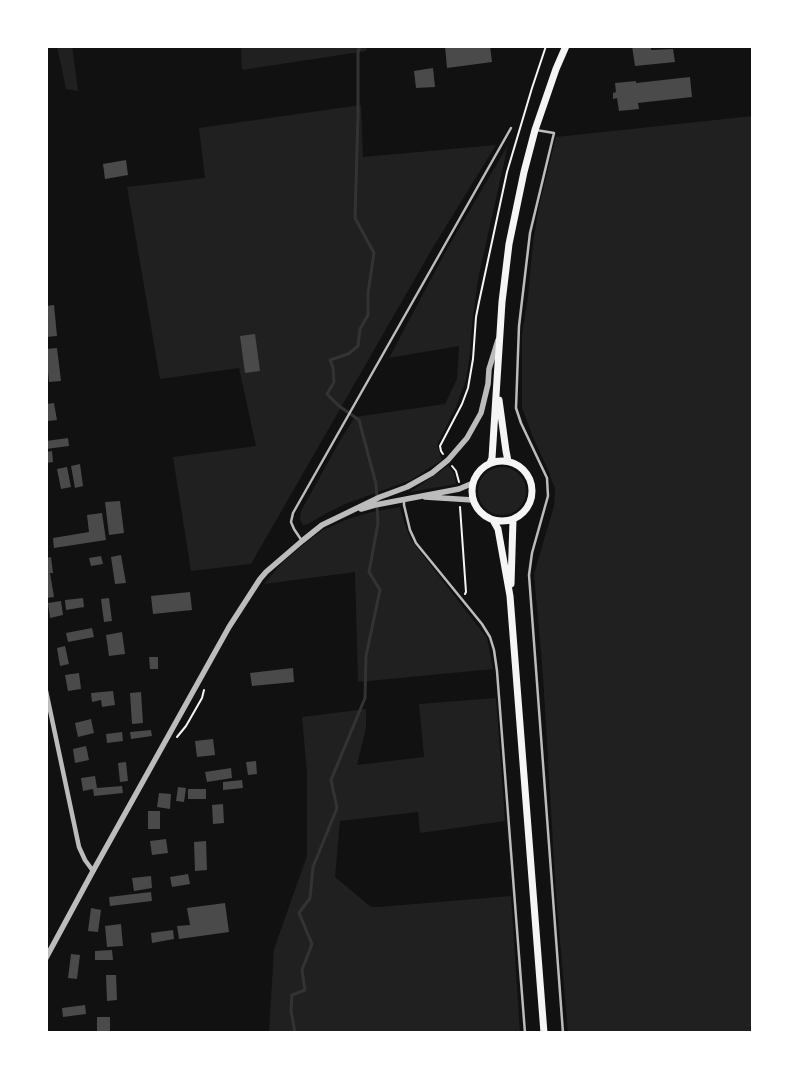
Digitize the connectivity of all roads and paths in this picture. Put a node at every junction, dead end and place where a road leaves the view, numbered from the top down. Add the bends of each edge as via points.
1 (546, 46) edge
2 (566, 46) edge
3 (511, 128) dead end
4 (535, 130) junction
5 (499, 336) junction
6 (497, 384) junction
7 (445, 457) dead end
8 (508, 462) junction
9 (490, 463) junction
10 (451, 464) dead end
11 (473, 483) junction
12 (459, 484) dead end
13 (421, 497) junction
14 (404, 500) junction
15 (473, 500) junction
16 (373, 503) junction
17 (460, 503) dead end
18 (493, 520) junction
19 (513, 520) junction
20 (302, 540) junction
21 (510, 596) junction
22 (462, 600) junction
23 (46, 691) edge
24 (93, 871) junction
25 (46, 958) edge
26 (525, 1033) edge
27 (544, 1033) edge
28 (563, 1033) edge

1 - 7 path via 508,172 476,317 471,376 462,404 440,446
2 - 4 main road
3 - 20 lane via 293,513 291,522
4 - 5 main road via 509,244
4 - 28 lane via 554,133 528,242 519,326 516,408 547,478 548,496 529,575
5 - 6 main road
5 - 16 street via 480,413 467,438 432,473
6 - 8 main road
6 - 9 main road
8 - 9 main road
8 - 19 main road via 525,471 532,489 528,508
9 - 11 main road via 479,471
10 - 12 path
11 - 13 street
11 - 15 main road
13 - 14 street
13 - 15 street
14 - 16 street
14 - 22 lane via 416,543
15 - 18 main road via 481,513
16 - 20 street via 322,525
17 - 22 path via 466,592
18 - 19 main road
18 - 21 main road via 498,529
19 - 21 main road
20 - 24 street via 266,572 238,613
21 - 27 main road
22 - 26 lane via 482,624 494,650
23 - 24 street via 79,847
24 - 25 street

